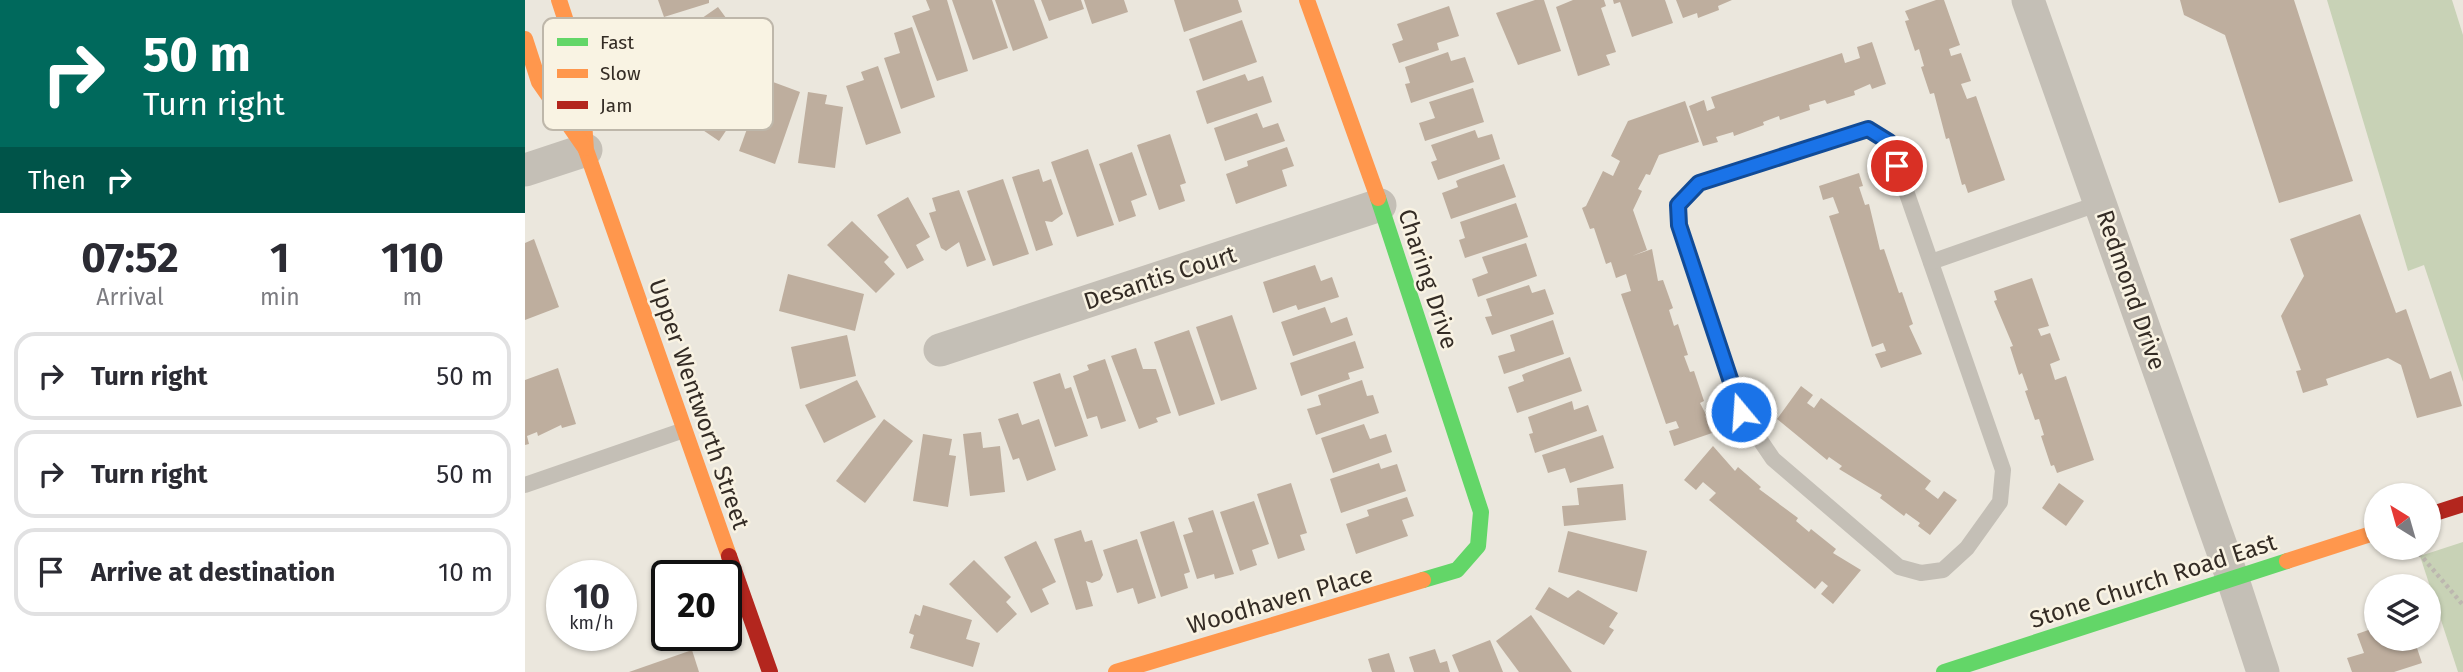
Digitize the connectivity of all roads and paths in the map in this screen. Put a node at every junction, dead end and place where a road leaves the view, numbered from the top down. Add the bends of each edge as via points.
1 (559, 0) edge
2 (2028, 0) edge
3 (1316, 2) edge
4 (565, 18) edge
5 (525, 39) edge
6 (543, 88) edge
7 (572, 130) edge
8 (585, 130) edge
9 (586, 150) junction
10 (525, 170) edge
11 (2100, 202) junction
12 (1380, 205) junction
13 (1931, 262) junction
14 (940, 350) dead end
15 (684, 430) junction
16 (525, 485) edge
17 (2463, 504) edge
18 (2441, 511) edge
19 (2364, 536) edge
20 (2425, 560) edge
21 (1457, 570) joint
22 (2233, 580) junction
23 (2463, 605) edge
24 (771, 672) edge
25 (1116, 672) edge
26 (1944, 672) edge
27 (2263, 672) edge

1 - 4 main road, Upper Wentworth Street
2 - 11 street, Redmond Drive
3 - 12 main road, Charing Drive
5 - 6 main road, Upper Wentworth Street
7 - 9 main road, Upper Wentworth Street
8 - 9 main road, Upper Wentworth Street
9 - 10 street
9 - 15 main road, Upper Wentworth Street
11 - 13 lane
11 - 22 street, Redmond Drive
12 - 14 street, Desantis Court
12 - 21 main road, Charing Drive via 1481,512 1478,546
13 - 13 lane via 1889,142 1868,129 1699,183 1678,205 1679,225 1737,400 1754,431 1773,459 1899,567 1921,573 1943,570 1968,548 2000,502 2003,470
15 - 16 lane
15 - 24 main road, Upper Wentworth Street
17 - 18 main road
19 - 22 main road, Stone Church Road East
20 - 23 path
21 - 25 main road, Woodhaven Place
22 - 26 main road, Stone Church Road East
22 - 27 street, Redmond Drive

